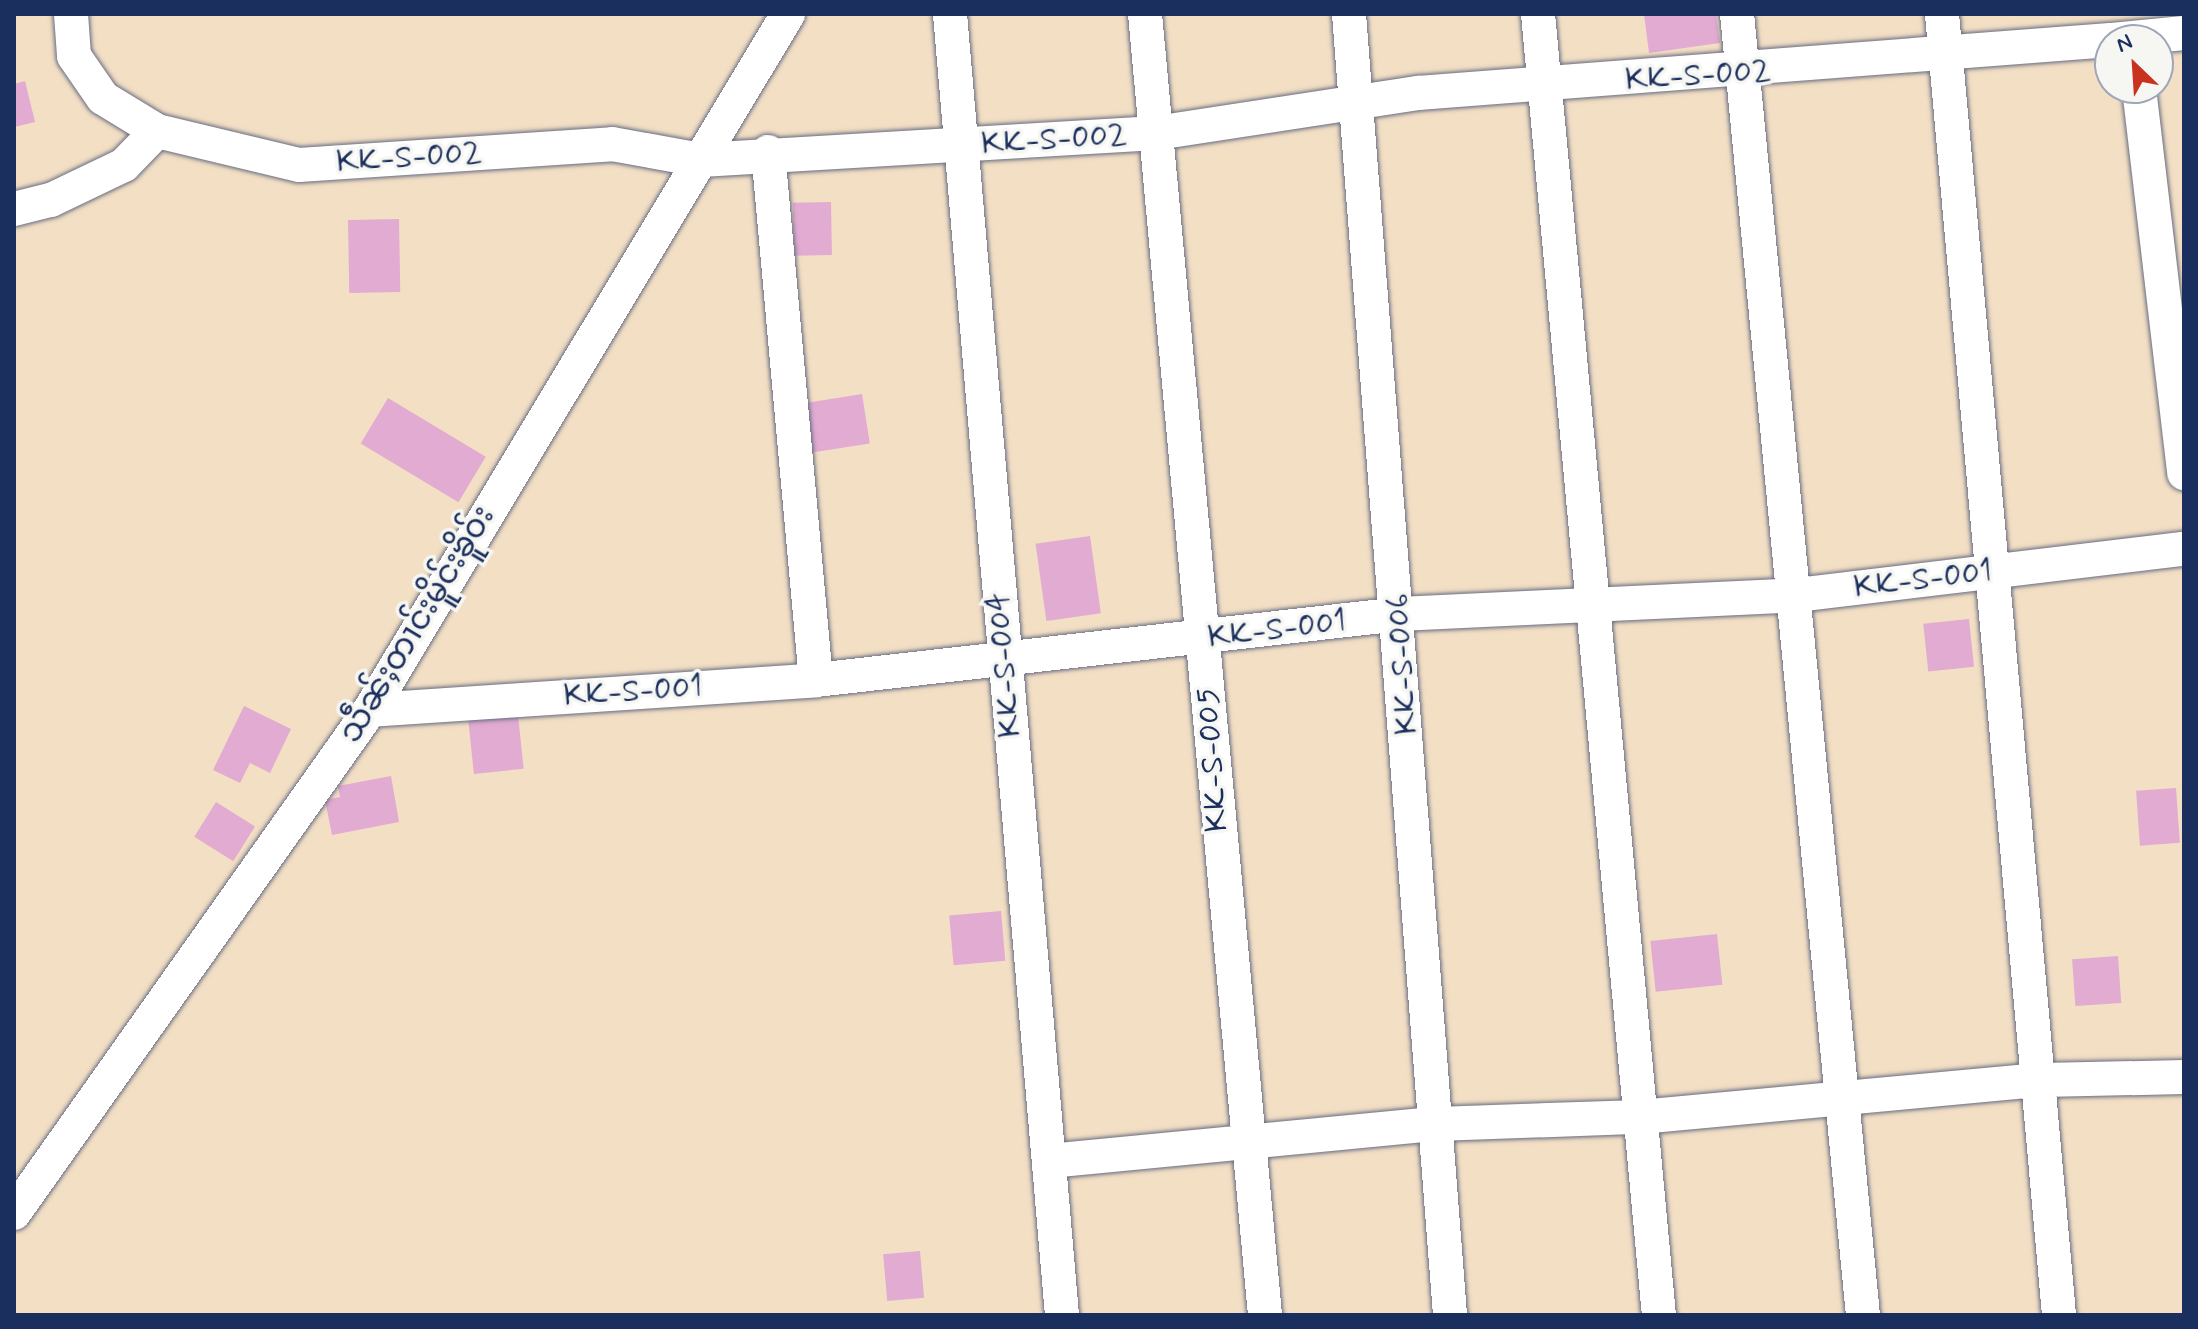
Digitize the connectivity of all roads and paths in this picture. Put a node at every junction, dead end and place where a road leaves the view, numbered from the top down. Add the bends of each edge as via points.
1 (71, 14) edge
2 (788, 14) edge
3 (950, 14) edge
4 (1145, 14) edge
5 (1349, 14) edge
6 (1538, 14) edge
7 (1737, 14) edge
8 (1942, 14) edge
9 (2094, 38) edge
10 (1946, 56) junction
11 (1743, 73) junction
12 (1544, 87) junction
13 (1358, 104) junction
14 (2141, 104) edge
15 (157, 131) junction
16 (1156, 133) junction
17 (958, 146) junction
18 (768, 152) junction
19 (701, 160) junction
20 (14, 209) edge
21 (2184, 473) edge
22 (2184, 549) edge
23 (1993, 572) junction
24 (1796, 595) junction
25 (1596, 609) junction
26 (1400, 614) junction
27 (1206, 640) junction
28 (1005, 657) junction
29 (816, 680) junction
30 (370, 710) junction
31 (2184, 1077) edge
32 (2042, 1080) junction
33 (1845, 1101) junction
34 (1640, 1117) junction
35 (1436, 1124) junction
36 (1254, 1142) junction
37 (1049, 1161) junction
38 (14, 1213) edge
39 (1062, 1315) edge
40 (1265, 1315) edge
41 (1450, 1315) edge
42 (1659, 1315) edge
43 (1863, 1315) edge
44 (2059, 1315) edge

1 - 15 street, KK-S-002 via 74,56 103,98
2 - 19 street, သဵၼ်ႈတၢင်းမိူင်းၶိူဝ်း
3 - 17 street, KK-S-004
4 - 16 street, KK-S-005
5 - 13 street, KK-S-006
6 - 12 street
7 - 11 street
8 - 10 street
9 - 10 street, KK-S-002
10 - 11 street, KK-S-002
10 - 23 street
11 - 12 street, KK-S-002
11 - 24 street
12 - 13 street, KK-S-002 via 1418,93
12 - 25 street
13 - 16 street, KK-S-002
13 - 26 street, KK-S-006 via 1370,323
14 - 21 street
15 - 19 street, KK-S-002 via 299,165 612,144
15 - 20 street via 124,165 51,200
16 - 17 street, KK-S-002
16 - 27 street, KK-S-005
17 - 18 street, KK-S-002
17 - 28 street, KK-S-004
18 - 19 street, KK-S-002
18 - 29 street
19 - 30 street, သဵၼ်ႈတၢင်းမိူင်းၶိူဝ်း
22 - 23 street, KK-S-001
23 - 24 street, KK-S-001
23 - 32 street
24 - 25 street, KK-S-001
24 - 33 street
25 - 26 street, KK-S-001
25 - 34 street
26 - 27 street, KK-S-001
26 - 35 street, KK-S-006
27 - 28 street, KK-S-001
27 - 36 street, KK-S-005 via 1223,911
28 - 29 street, KK-S-001
28 - 37 street, KK-S-004
29 - 30 street, KK-S-001
30 - 38 street, သဵၼ်ႈတၢင်းမိူင်းၶိူဝ်း
31 - 32 street
32 - 33 street
32 - 44 street
33 - 34 street
33 - 43 street
34 - 35 street
34 - 42 street
35 - 36 street
35 - 41 street, KK-S-006
36 - 37 street
36 - 40 street, KK-S-005
37 - 39 street, KK-S-004

